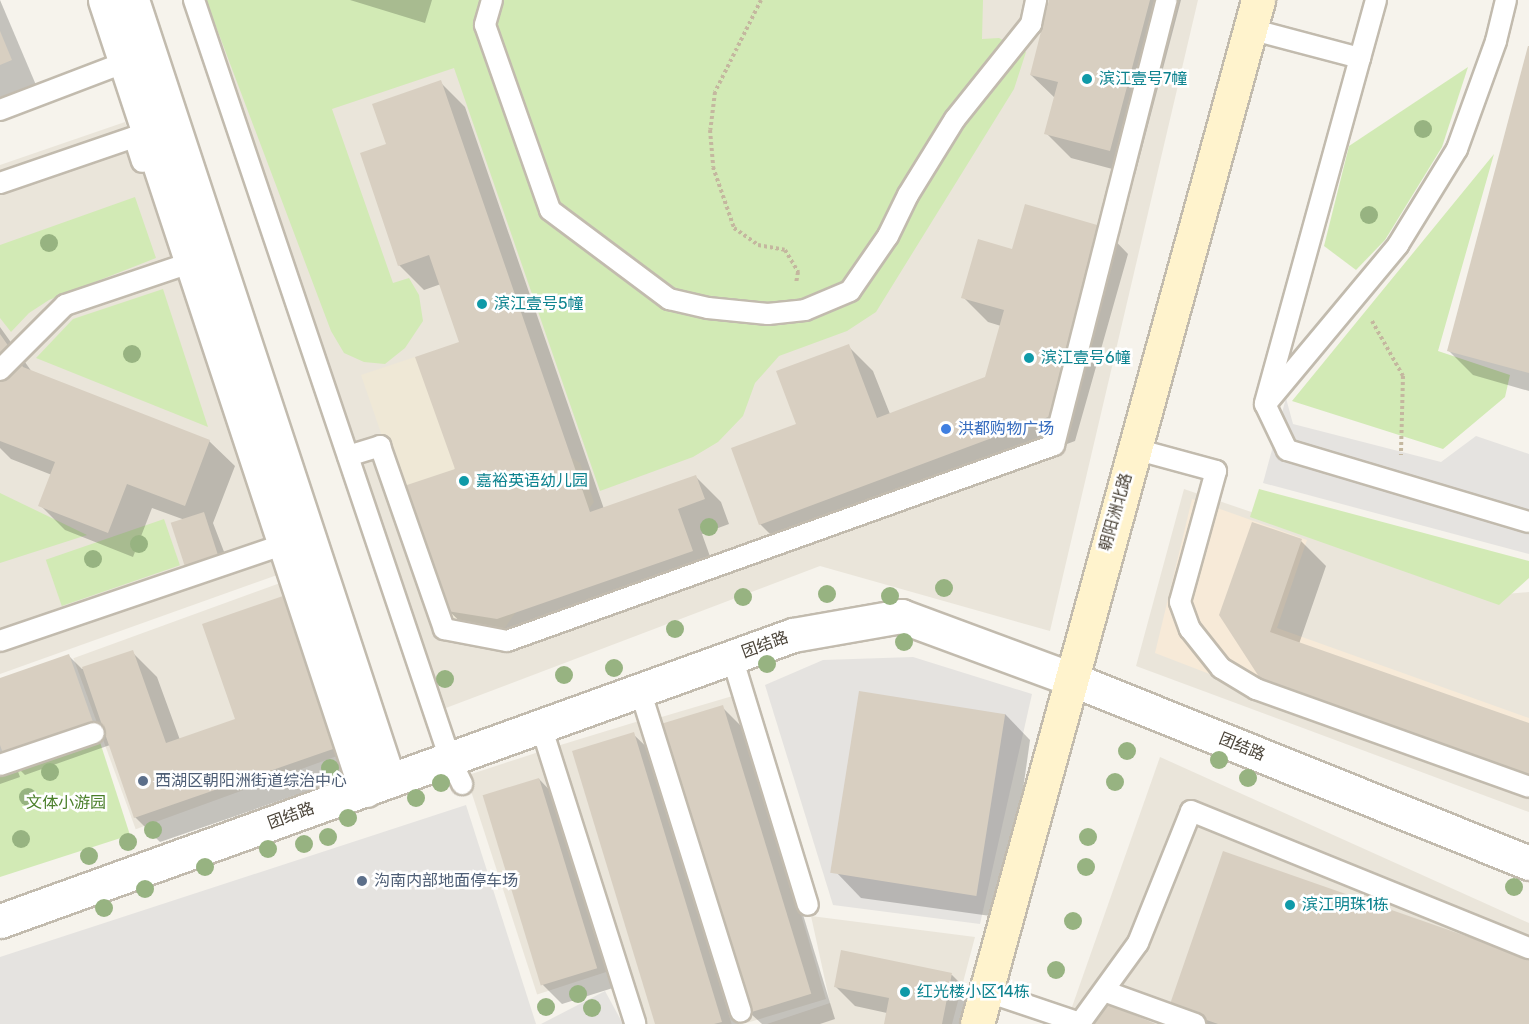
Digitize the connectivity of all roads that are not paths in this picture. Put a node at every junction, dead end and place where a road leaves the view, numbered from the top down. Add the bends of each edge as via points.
1 (105, 0) edge
2 (132, 0) edge
3 (194, 0) edge
4 (492, 0) edge
5 (1036, 0) edge
6 (1167, 0) edge
7 (1376, 0) edge
8 (1506, 0) edge
9 (1254, 15) edge
10 (1360, 58) junction
11 (126, 62) junction
12 (0, 110) edge
13 (0, 183) edge
14 (178, 267) junction
15 (0, 370) edge
16 (1266, 404) junction
17 (1134, 449) junction
18 (348, 456) junction
19 (1529, 522) edge
20 (279, 546) junction
21 (0, 641) edge
22 (732, 657) junction
23 (1069, 678) junction
24 (640, 690) junction
25 (541, 726) junction
26 (94, 733) dead end
27 (0, 765) edge
28 (456, 771) junction
29 (377, 785) junction
30 (1529, 787) edge
31 (1529, 863) edge
32 (808, 905) dead end
33 (0, 921) edge
34 (1529, 948) edge
35 (986, 991) junction
36 (1104, 991) junction
37 (741, 1012) dead end
38 (635, 1023) edge
39 (977, 1024) edge
40 (1195, 1024) edge

1 - 11 street
2 - 29 street
3 - 18 lane
4 - 5 lane via 485,25 550,210 669,299 708,308 768,314 805,310 850,291 888,236 908,195 955,119 1031,24
6 - 18 lane via 1054,446 507,642 444,629 380,446
7 - 10 lane
8 - 16 lane via 1496,41 1456,149 1398,245
9 - 10 lane
9 - 17 main road, 朝阳洲北路
10 - 16 lane
11 - 12 lane
11 - 20 street
13 - 14 lane via 134,137
14 - 15 lane via 65,305
14 - 20 lane
16 - 19 lane via 1287,450
17 - 23 main road, 朝阳洲北路
17 - 30 lane via 1216,471 1180,602 1190,629 1221,668 1256,689
18 - 28 lane
20 - 21 lane
20 - 29 street
22 - 23 street, 团结路 via 793,635 901,616
22 - 24 street, 团结路
22 - 32 lane
23 - 31 street, 团结路
23 - 35 main road, 朝阳洲北路
24 - 25 street, 团结路
24 - 37 lane
25 - 28 street, 团结路
25 - 38 lane
26 - 27 lane
28 - 29 street, 团结路
29 - 33 street, 团结路
34 - 36 lane via 1191,811 1138,944
35 - 36 lane via 1080,1023
35 - 39 main road, 朝阳洲北路
36 - 40 lane

